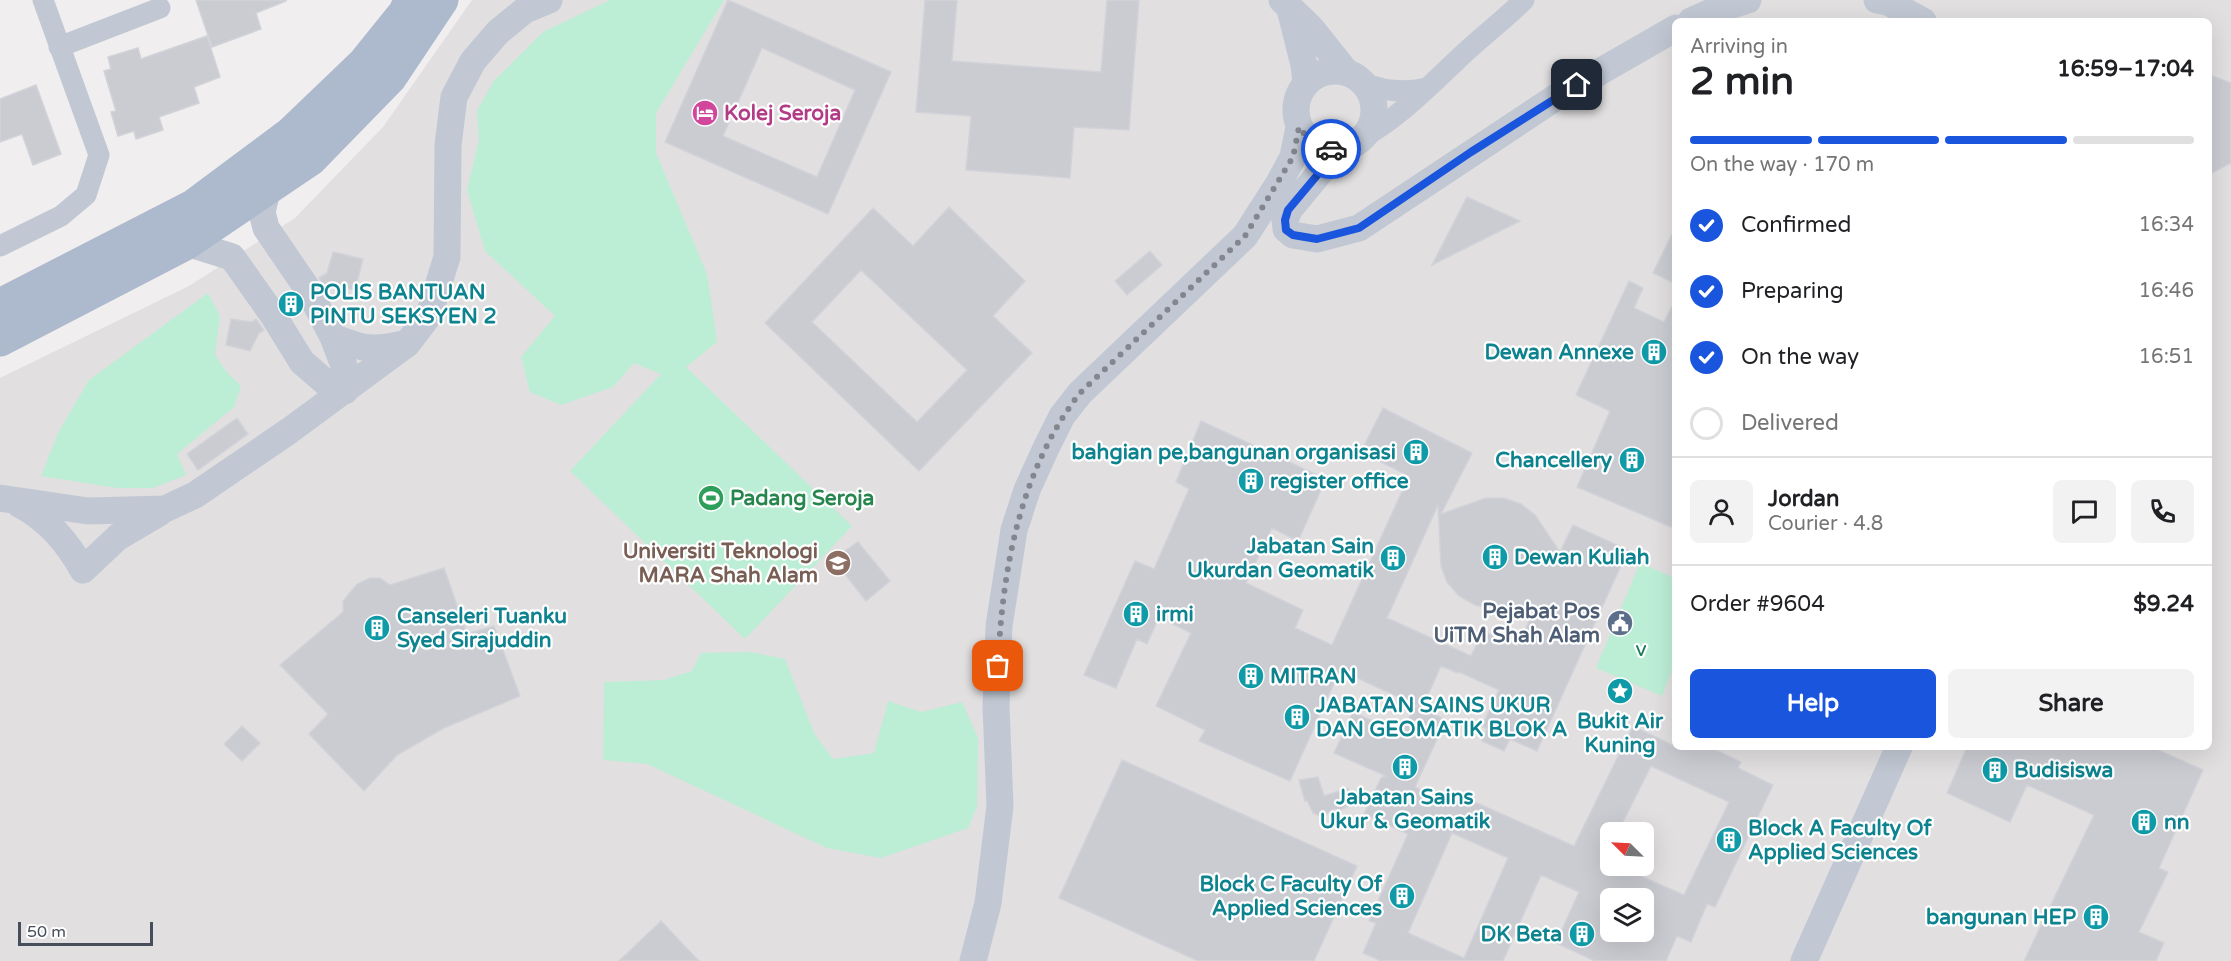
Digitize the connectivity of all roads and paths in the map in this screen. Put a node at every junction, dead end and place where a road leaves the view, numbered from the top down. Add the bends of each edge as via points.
1 (42, 0) edge
2 (410, 0) edge
3 (442, 0) edge
4 (549, 0) edge
5 (1524, 0) edge
6 (1748, 0) edge
7 (1877, 0) edge
8 (1286, 4) edge
9 (160, 8) dead end
10 (1698, 18) edge
11 (1917, 18) edge
12 (1672, 30) edge
13 (59, 47) junction
14 (1355, 78) junction
15 (1306, 83) junction
16 (1428, 88) junction
17 (1299, 127) junction
18 (1351, 143) junction
19 (267, 191) junction
20 (187, 243) junction
21 (0, 246) edge
22 (0, 305) edge
23 (333, 337) junction
24 (0, 340) edge
25 (407, 344) junction
26 (302, 362) junction
27 (345, 391) junction
28 (289, 431) junction
29 (5, 499) edge
30 (165, 509) junction
31 (1898, 750) edge
32 (973, 961) edge
33 (1804, 961) edge

1 - 13 street
2 - 22 main road via 405,12 363,64 282,140 193,206
3 - 19 main road via 390,78 311,159
4 - 25 street via 525,10 498,32 473,61 454,97 448,145 447,257 429,315
5 - 16 street
6 - 10 street
7 - 11 street
8 - 14 street
8 - 15 street via 1305,65
9 - 13 street
12 - 18 street via 1561,94 1359,228 1317,239 1293,235 1286,230 1288,210
13 - 21 street via 99,155 86,195 61,216
14 - 15 street via 1329,71
14 - 16 street via 1376,88 1402,92
14 - 18 street via 1373,101 1374,111 1368,130
15 - 17 street via 1296,104
16 - 18 street via 1378,129
17 - 18 street via 1316,144 1332,149
17 - 32 street via 1293,157 1245,236 1080,393 1062,416 1027,490 1014,530 999,626 996,706 1000,806 988,903
19 - 20 main road
19 - 23 street via 262,212 266,228 309,291
20 - 24 main road
20 - 26 street via 232,257
23 - 25 street via 359,348
23 - 27 street via 346,371
25 - 27 street
26 - 27 street via 331,387
26 - 28 street via 304,398
27 - 28 street
28 - 30 street via 195,495
29 - 30 street via 88,511
29 - 30 street via 28,509 53,528 83,570 118,537
31 - 33 street

